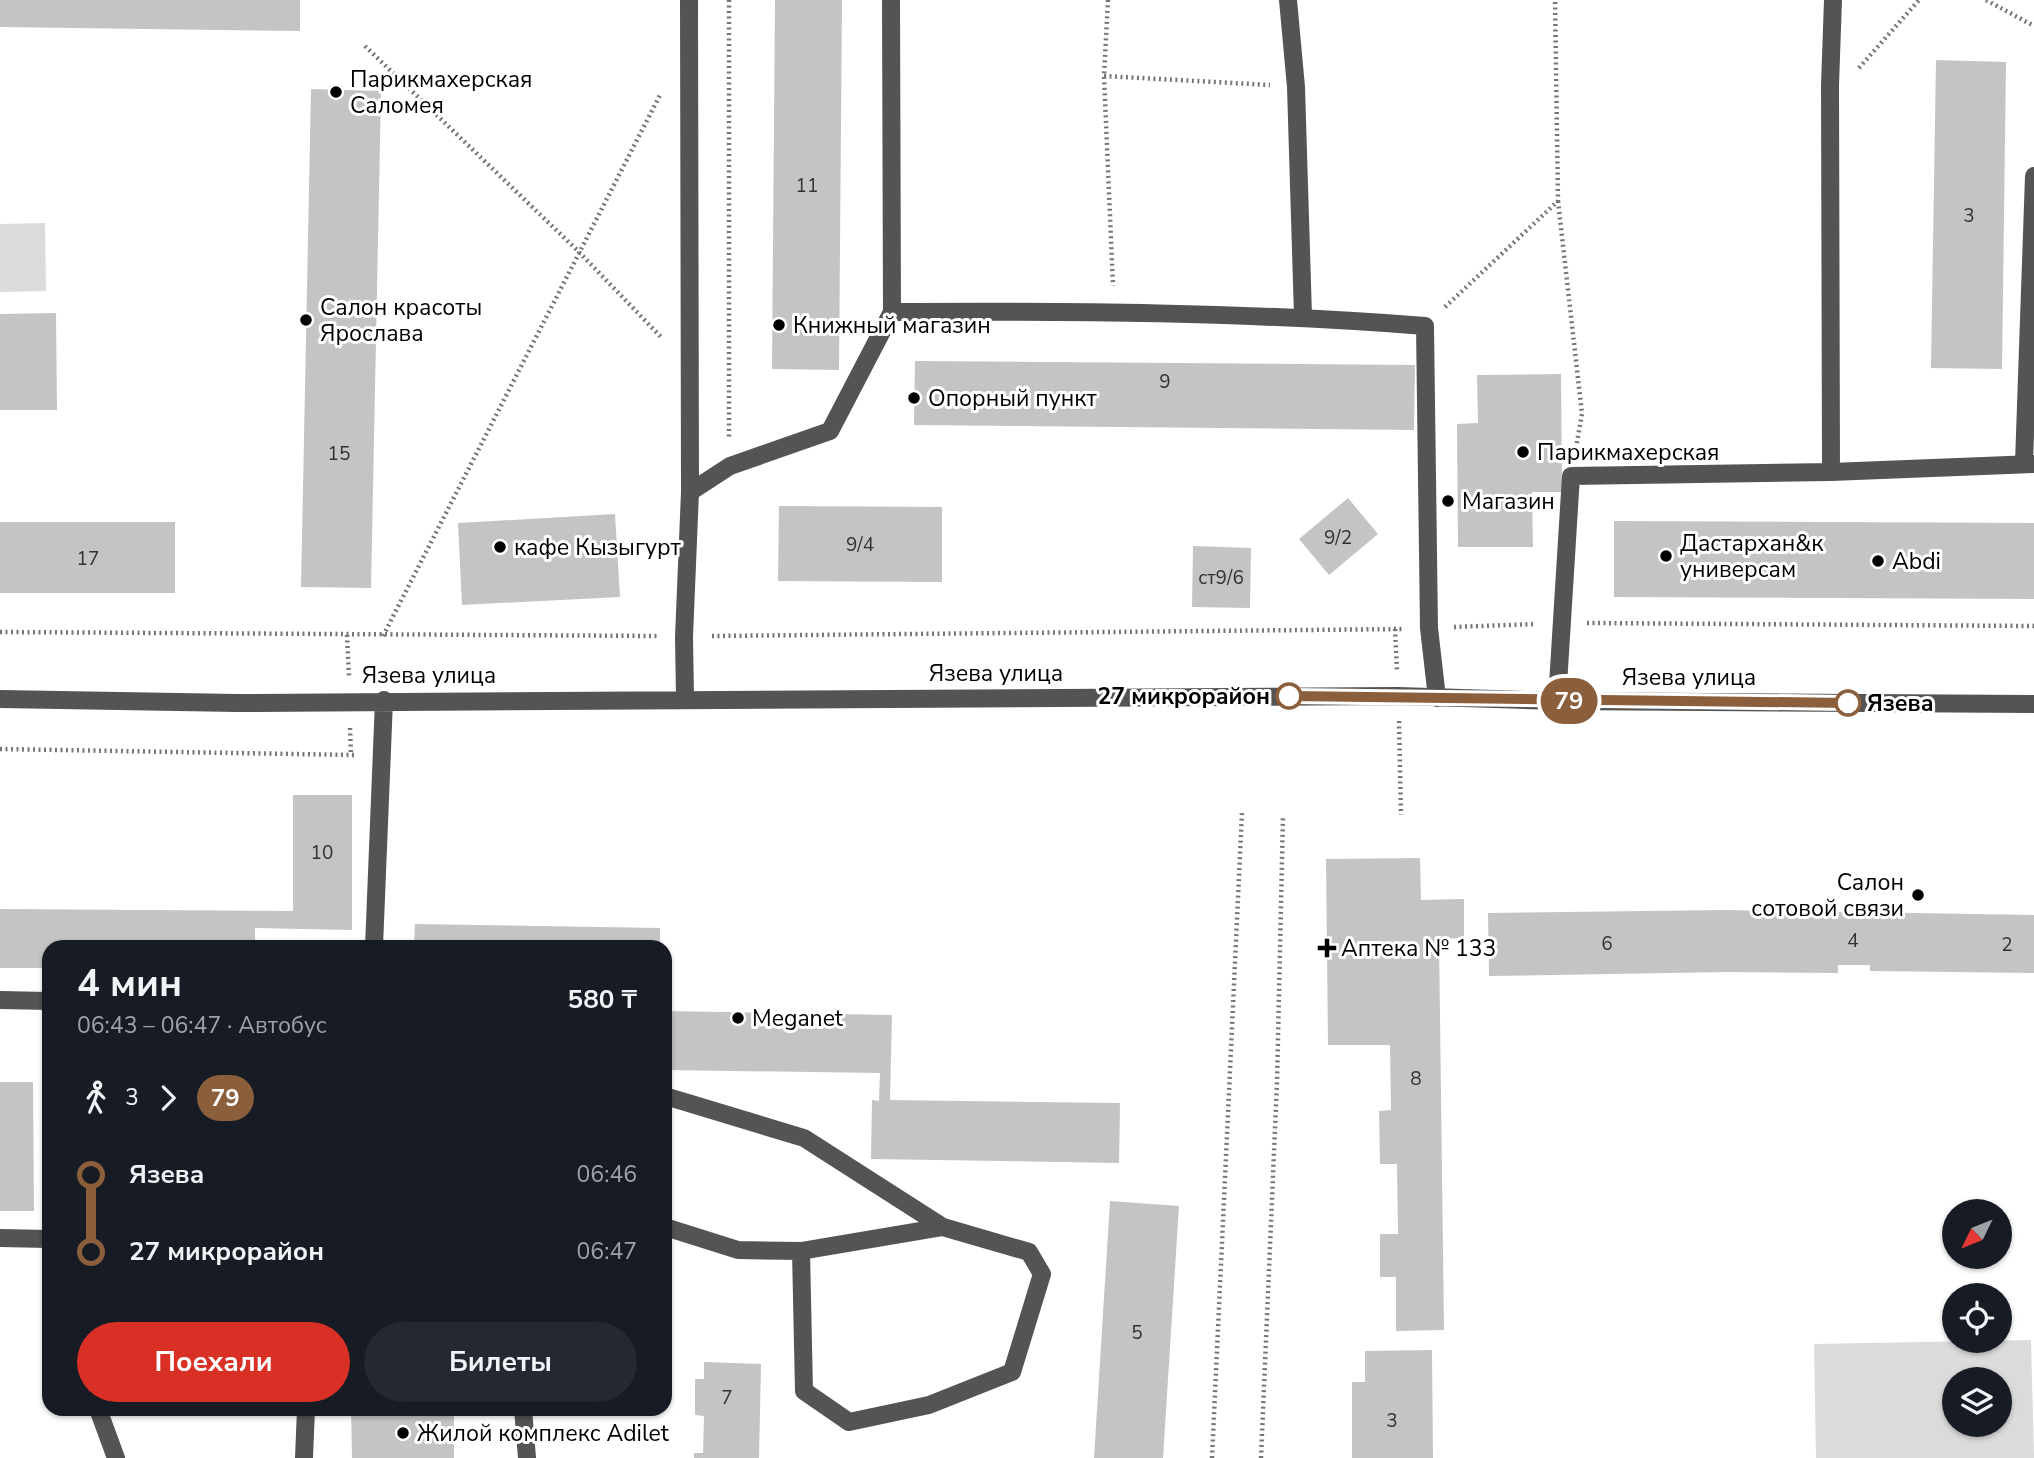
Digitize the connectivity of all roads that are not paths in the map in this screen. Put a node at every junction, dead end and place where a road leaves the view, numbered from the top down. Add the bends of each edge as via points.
1 (689, 0) edge
2 (1288, 0) edge
3 (1833, 0) edge
4 (893, 1) edge
5 (2034, 176) edge
6 (892, 313) junction
7 (1303, 316) junction
8 (2029, 463) edge
9 (1831, 472) junction
10 (690, 492) junction
11 (685, 698) junction
12 (1437, 698) junction
13 (0, 699) edge
14 (384, 700) junction
15 (1557, 701) junction
16 (2034, 704) edge
17 (374, 940) edge
18 (0, 1000) edge
19 (42, 1000) edge
20 (672, 1098) edge
21 (943, 1227) junction
22 (672, 1229) edge
23 (0, 1238) edge
24 (42, 1239) edge
25 (801, 1251) junction
26 (101, 1416) edge
27 (306, 1416) edge
28 (524, 1416) edge
29 (116, 1458) edge
30 (304, 1458) edge
31 (527, 1458) edge

1 - 10 street
2 - 7 street via 1296,87
3 - 9 street
4 - 6 street
5 - 8 street
6 - 7 street via 1115,310
6 - 10 street via 830,431 730,466
7 - 12 street via 1425,326 1429,628
8 - 9 street
9 - 15 street via 1571,476
10 - 11 street
11 - 12 street, Язева улица
11 - 14 street, Язева улица
12 - 15 street, Язева улица
13 - 14 street, Язева улица
14 - 17 street
15 - 16 street, Язева улица
18 - 19 street
20 - 21 street via 804,1138
21 - 25 street
21 - 25 street via 1030,1252 1042,1274 1012,1372 929,1405 849,1422 804,1391
22 - 25 street via 738,1250
23 - 24 street
26 - 29 street
27 - 30 street
28 - 31 street

